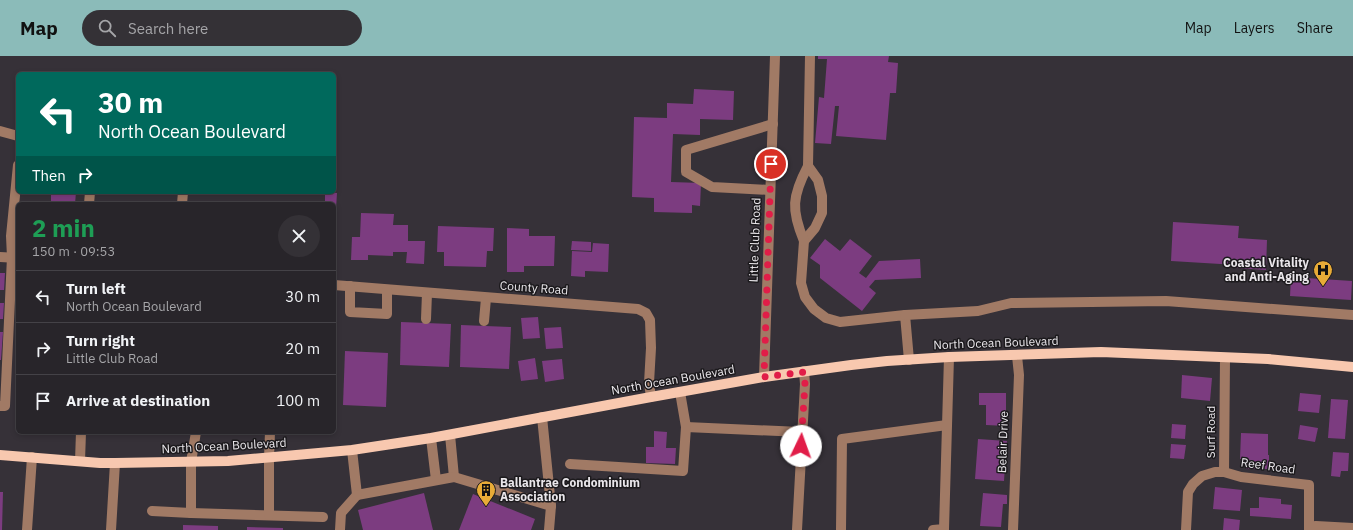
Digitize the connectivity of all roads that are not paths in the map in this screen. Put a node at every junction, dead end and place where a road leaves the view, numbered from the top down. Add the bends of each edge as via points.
1 (775, 56) edge
2 (810, 56) edge
3 (773, 124) junction
4 (0, 131) edge
5 (16, 135) edge
6 (808, 166) junction
7 (16, 185) edge
8 (770, 190) junction
9 (804, 240) junction
10 (0, 257) edge
11 (15, 258) edge
12 (336, 285) edge
13 (350, 286) junction
14 (387, 290) junction
15 (427, 293) junction
16 (486, 298) junction
17 (905, 315) junction
18 (1353, 315) edge
19 (426, 320) dead end
20 (484, 321) dead end
21 (1017, 356) junction
22 (949, 357) junction
23 (1225, 359) junction
24 (909, 360) junction
25 (1353, 367) edge
26 (804, 372) junction
27 (764, 377) junction
28 (680, 392) junction
29 (651, 397) junction
30 (0, 406) edge
31 (542, 418) junction
32 (947, 425) junction
33 (686, 427) junction
34 (801, 432) junction
35 (82, 434) edge
36 (196, 434) edge
37 (270, 434) edge
38 (450, 435) junction
39 (431, 438) junction
40 (352, 450) junction
41 (0, 455) edge
42 (32, 458) junction
43 (269, 458) junction
44 (80, 461) junction
45 (191, 462) junction
46 (115, 463) junction
47 (570, 464) dead end
48 (1224, 472) junction
49 (454, 477) junction
50 (436, 480) junction
51 (357, 495) junction
52 (551, 506) junction
53 (152, 511) dead end
54 (191, 513) junction
55 (269, 515) junction
56 (323, 517) dead end
57 (1353, 528) edge
58 (1309, 529) edge
59 (27, 530) edge
60 (111, 530) edge
61 (340, 530) edge
62 (550, 530) edge
63 (797, 530) edge
64 (841, 530) edge
65 (933, 530) edge
66 (1014, 530) edge
67 (1186, 530) edge

1 - 3 street, Little Club Road
2 - 6 street
3 - 8 street, Little Club Road
3 - 8 street via 686,150 686,172 712,187
4 - 5 street
6 - 9 street via 799,184 795,203 797,222
6 - 9 street via 818,180 822,196 822,213 815,228
7 - 11 street via 11,236
8 - 27 street, Little Club Road
9 - 17 street via 801,283 805,297 814,309 826,318 840,322
10 - 11 street
11 - 30 street via 5,406
12 - 13 street, County Road
13 - 14 street, County Road
13 - 14 street via 350,312 386,314
14 - 15 street, County Road
15 - 16 street, County Road
15 - 19 street
16 - 20 street
16 - 29 street, County Road via 638,309 646,313 651,331
17 - 18 street via 978,311 1011,303 1166,301
17 - 24 street
21 - 22 main road, North Ocean Boulevard
21 - 23 main road, North Ocean Boulevard via 1101,352
21 - 66 street, Belair Drive
22 - 24 main road, North Ocean Boulevard
22 - 32 street
23 - 25 main road, North Ocean Boulevard
23 - 48 street, Surf Road
24 - 26 main road, North Ocean Boulevard via 851,364
26 - 27 main road, North Ocean Boulevard
26 - 34 street
27 - 28 main road, North Ocean Boulevard
28 - 29 main road, North Ocean Boulevard
28 - 33 street
29 - 31 main road, North Ocean Boulevard
31 - 38 main road, North Ocean Boulevard
31 - 52 street
32 - 64 street via 842,439
32 - 65 street via 944,529
33 - 34 street
33 - 47 street via 683,471
34 - 63 street
35 - 44 street
36 - 45 street
37 - 43 street
38 - 39 main road, North Ocean Boulevard
38 - 49 street
39 - 40 main road, North Ocean Boulevard
39 - 50 street
40 - 43 main road, North Ocean Boulevard
40 - 51 street
41 - 42 main road, North Ocean Boulevard
42 - 44 main road, North Ocean Boulevard
42 - 59 street
43 - 45 main road, North Ocean Boulevard
43 - 55 street
44 - 46 main road, North Ocean Boulevard
45 - 46 main road, North Ocean Boulevard
45 - 54 street
46 - 60 street
48 - 58 street, Reef Road via 1241,477 1309,485
48 - 67 street, Surf Road via 1202,476 1193,484 1188,492
49 - 50 street
49 - 52 street
50 - 51 street
51 - 61 street via 340,513
52 - 62 street
53 - 54 street
54 - 55 street
55 - 56 street
57 - 58 street via 1316,526

